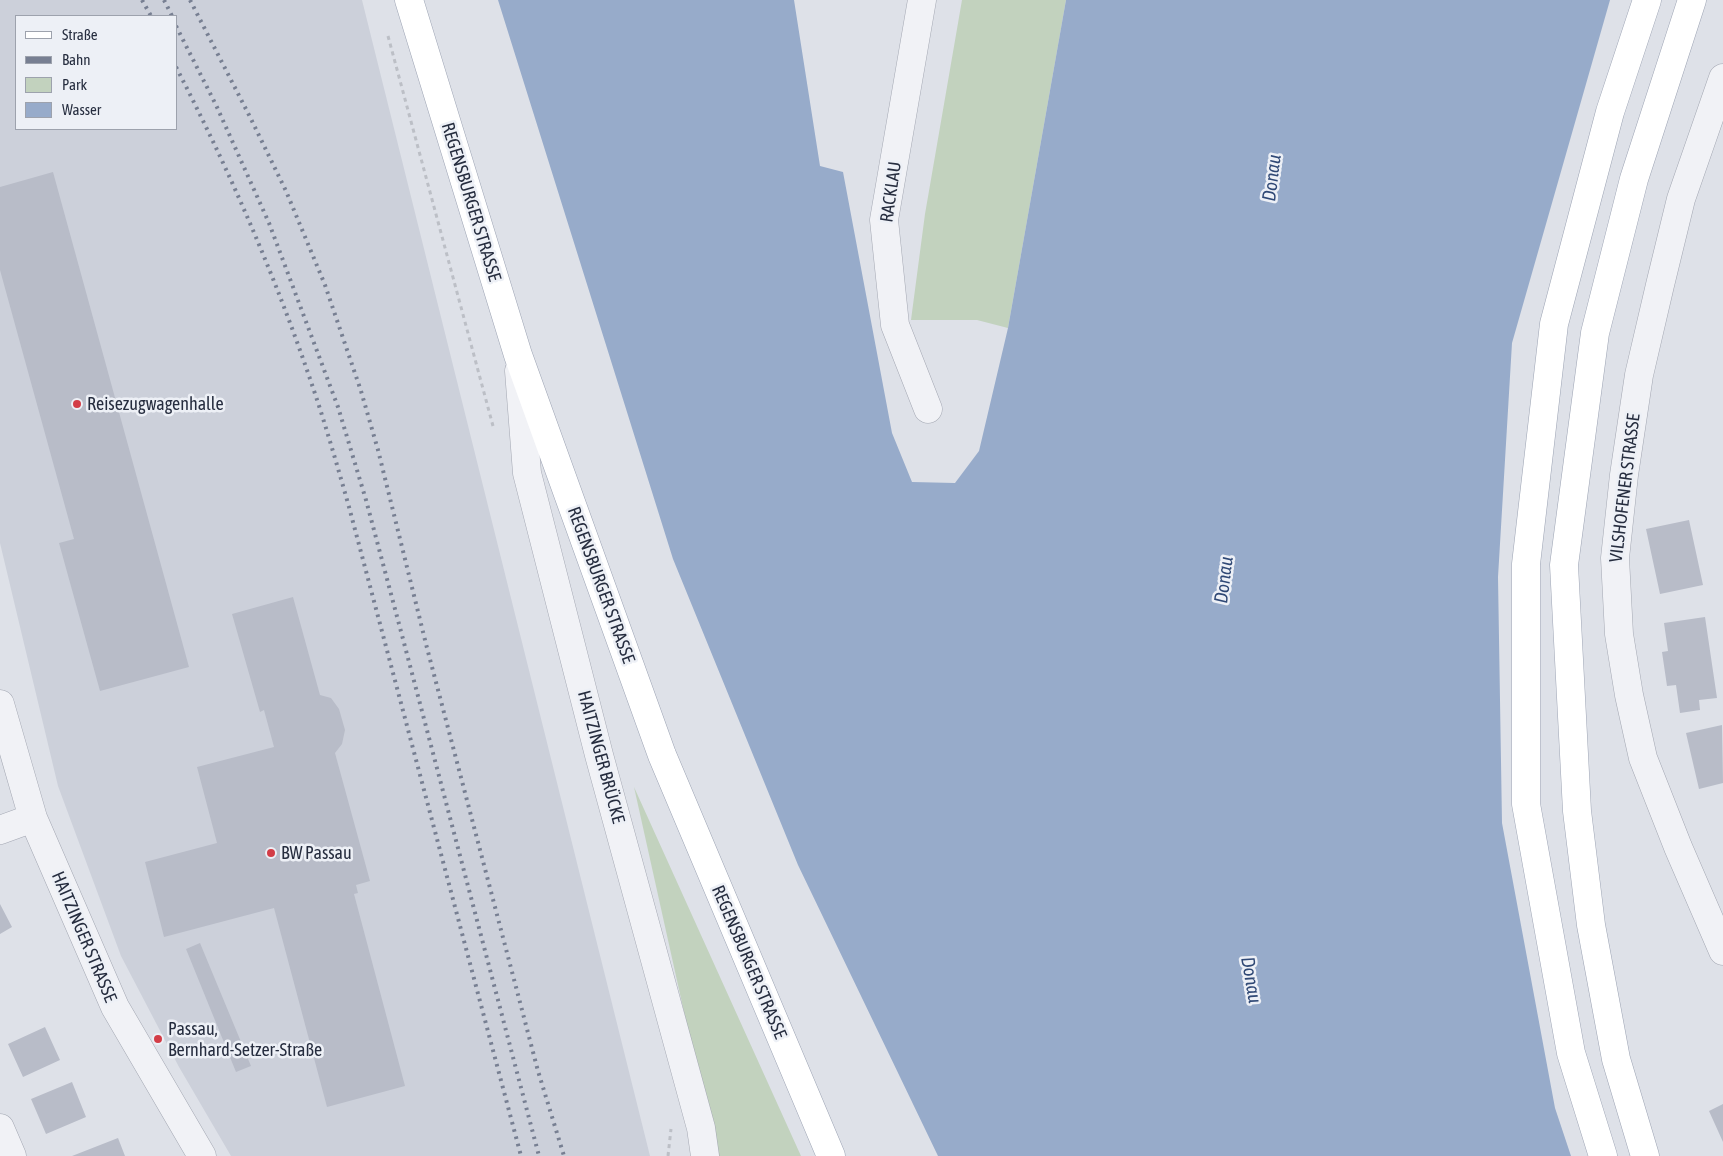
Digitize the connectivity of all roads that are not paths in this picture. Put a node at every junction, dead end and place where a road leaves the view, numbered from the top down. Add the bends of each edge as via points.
1 (409, 0) edge
2 (922, 0) edge
3 (1647, 0) edge
4 (1692, 0) edge
5 (1723, 78) edge
6 (518, 355) junction
7 (928, 409) dead end
8 (0, 704) edge
9 (33, 818) junction
10 (0, 830) edge
11 (1723, 951) edge
12 (0, 1128) edge
13 (12, 1156) edge
14 (202, 1156) edge
15 (706, 1156) edge
16 (831, 1156) edge
17 (1603, 1156) edge
18 (1645, 1156) edge

1 - 6 main road, REGENSBURGER STRASSE
2 - 7 street, RACKLAU via 884,220 895,325
3 - 17 main road via 1610,112 1554,324 1526,564 1526,804 1571,1053
4 - 18 main road via 1634,179 1595,333 1564,565 1577,812 1591,926 1616,1059
5 - 11 street, VILSHOFENER STRASSE via 1681,199 1647,339 1624,474 1615,558 1618,634 1643,758
6 - 15 street, HAITZINGER BRÜCKE via 527,473
6 - 16 main road, REGENSBURGER STRASSE via 662,755
8 - 9 street, HAITZINGER STRASSE
9 - 10 street
9 - 14 street, HAITZINGER STRASSE via 114,1007
12 - 13 street

